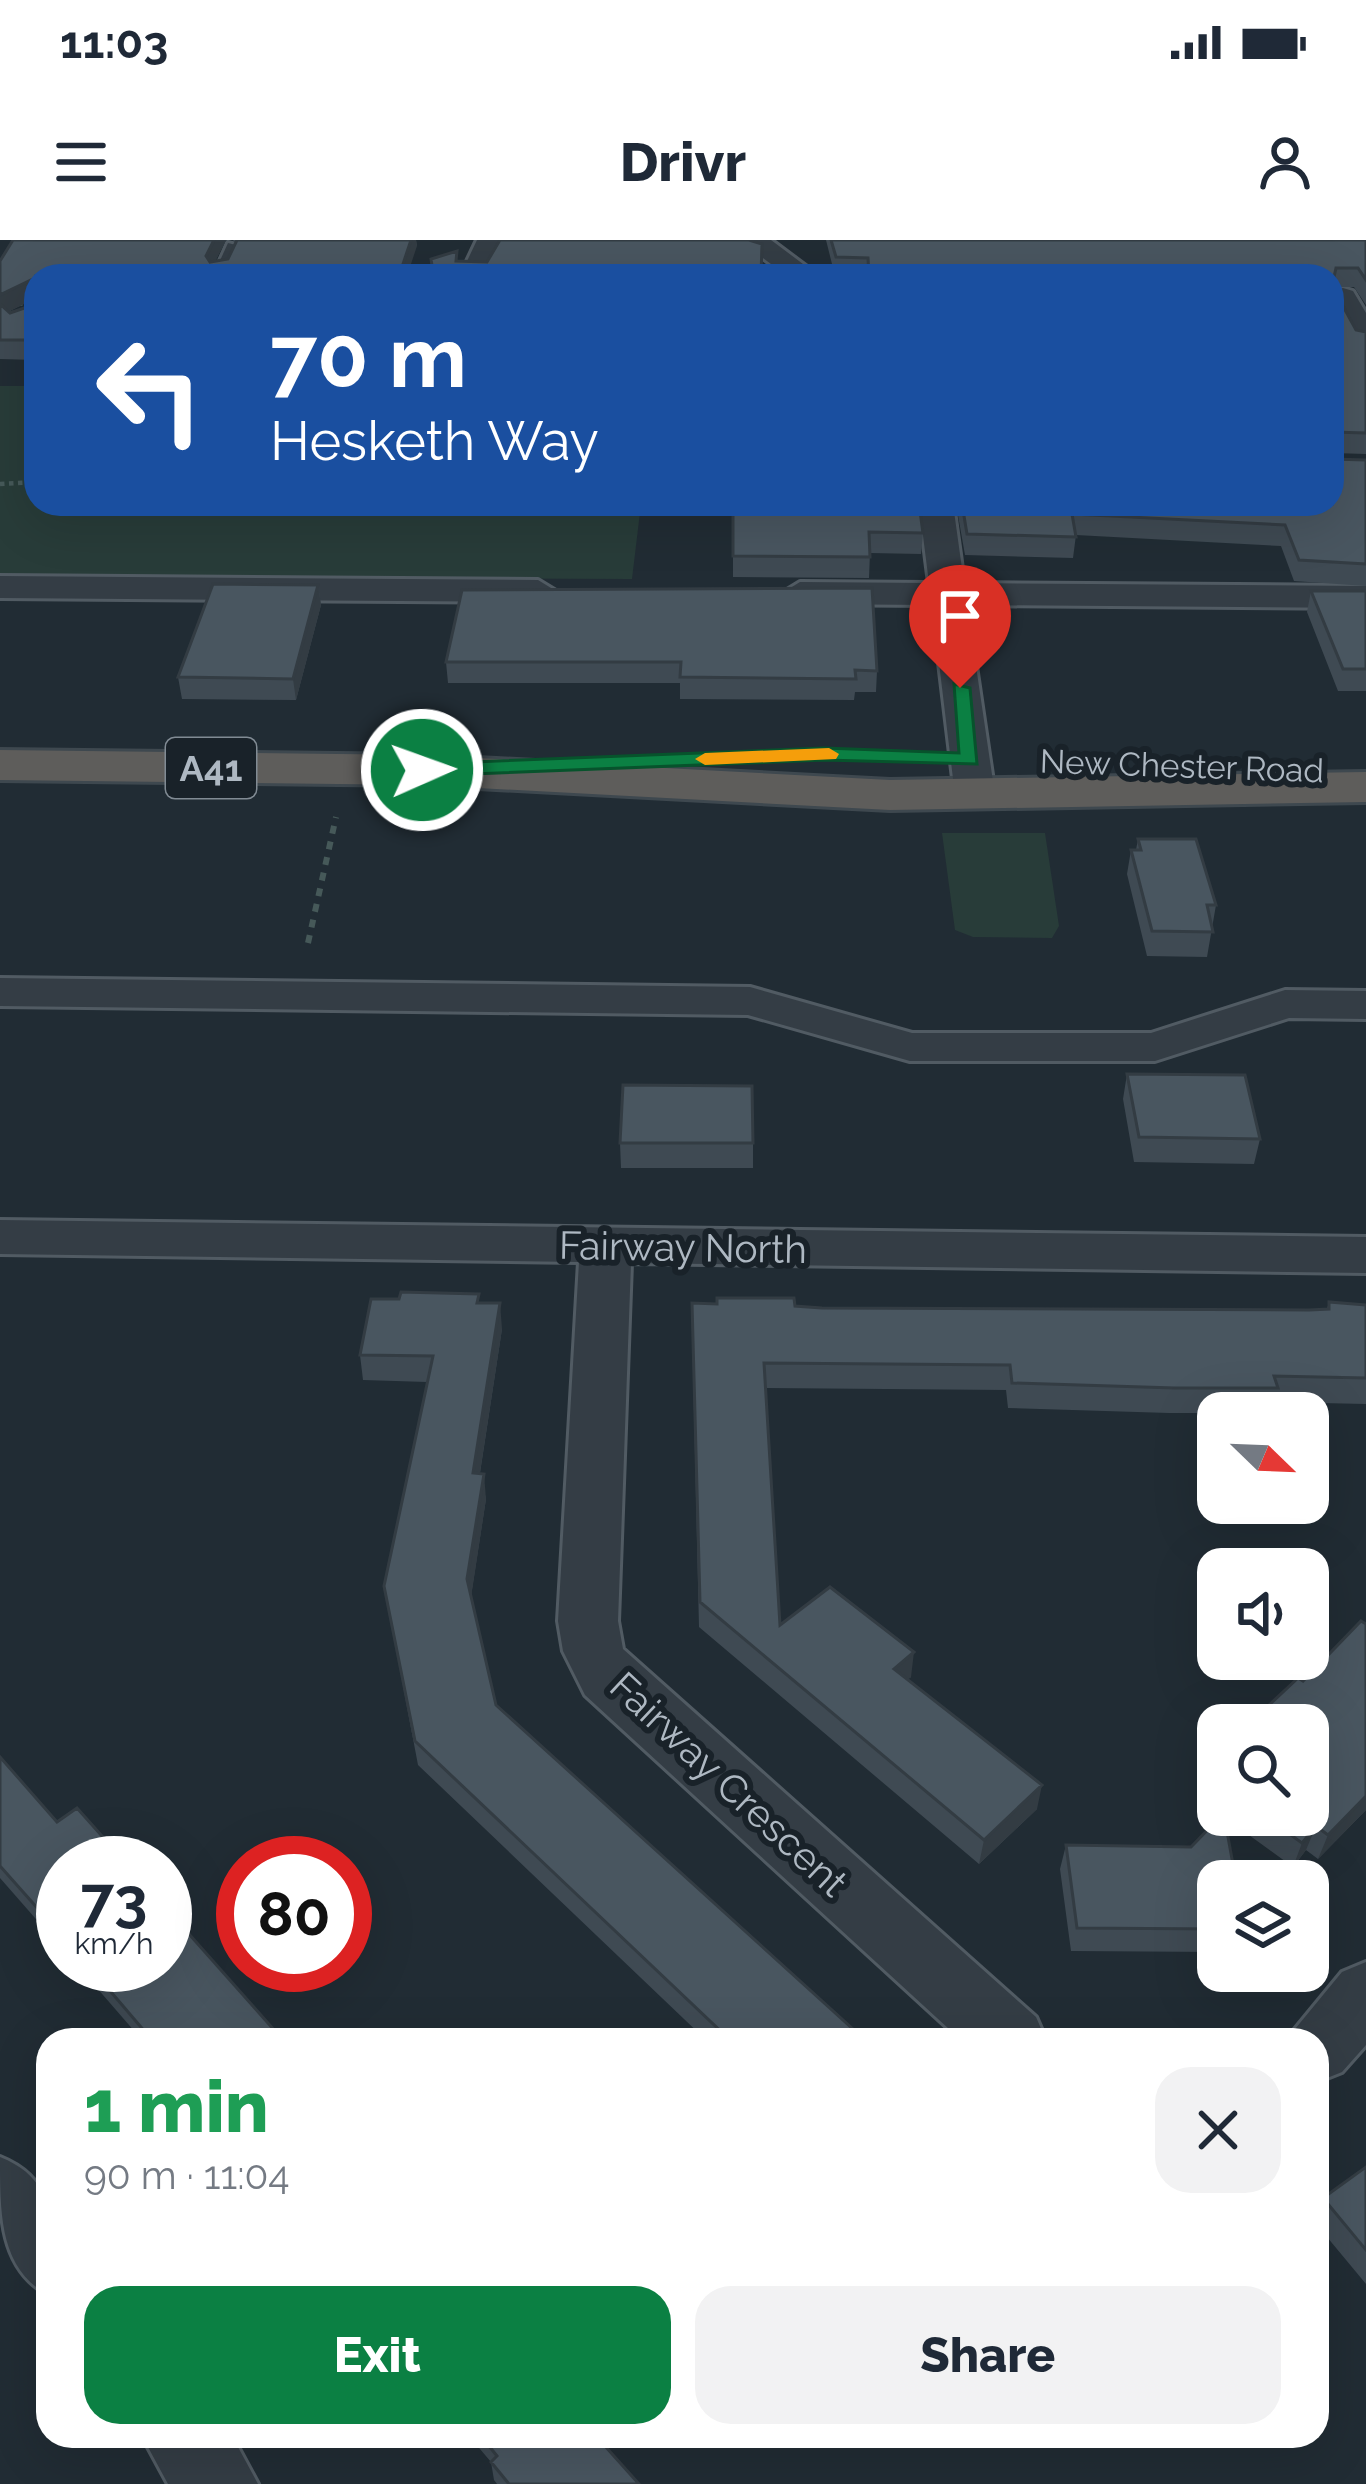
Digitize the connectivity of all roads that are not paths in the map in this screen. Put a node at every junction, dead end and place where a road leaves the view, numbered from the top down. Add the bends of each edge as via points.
1 (754, 240) edge
2 (233, 246) edge
3 (225, 264) edge
4 (788, 264) edge
5 (1347, 294) edge
6 (1366, 341) edge
7 (938, 516) edge
8 (0, 587) edge
9 (568, 591) edge
10 (758, 593) edge
11 (948, 594) junction
12 (1366, 598) edge
13 (0, 765) edge
14 (1366, 774) edge
15 (972, 777) junction
16 (1366, 787) edge
17 (0, 992) edge
18 (1366, 1005) edge
19 (0, 1237) edge
20 (607, 1246) junction
21 (1366, 1255) edge
22 (1366, 1994) edge
23 (998, 2028) edge
24 (1329, 2036) edge
25 (0, 2193) edge
26 (36, 2241) edge
27 (191, 2448) edge
28 (218, 2484) edge

1 - 4 street
2 - 3 lane
5 - 6 street
7 - 11 street
8 - 9 street
10 - 11 street
11 - 12 street
11 - 15 street
13 - 15 highway, New Chester Road / A41
14 - 15 highway, New Chester Road / A41
15 - 16 highway, New Chester Road / A41
17 - 18 street via 750,1001 910,1047 1155,1047 1285,1004
19 - 20 street, Fairway North
20 - 21 street, Fairway North
20 - 23 street, Fairway Crescent via 588,1621 593,1652 607,1677
22 - 24 street
25 - 26 street
27 - 28 street

